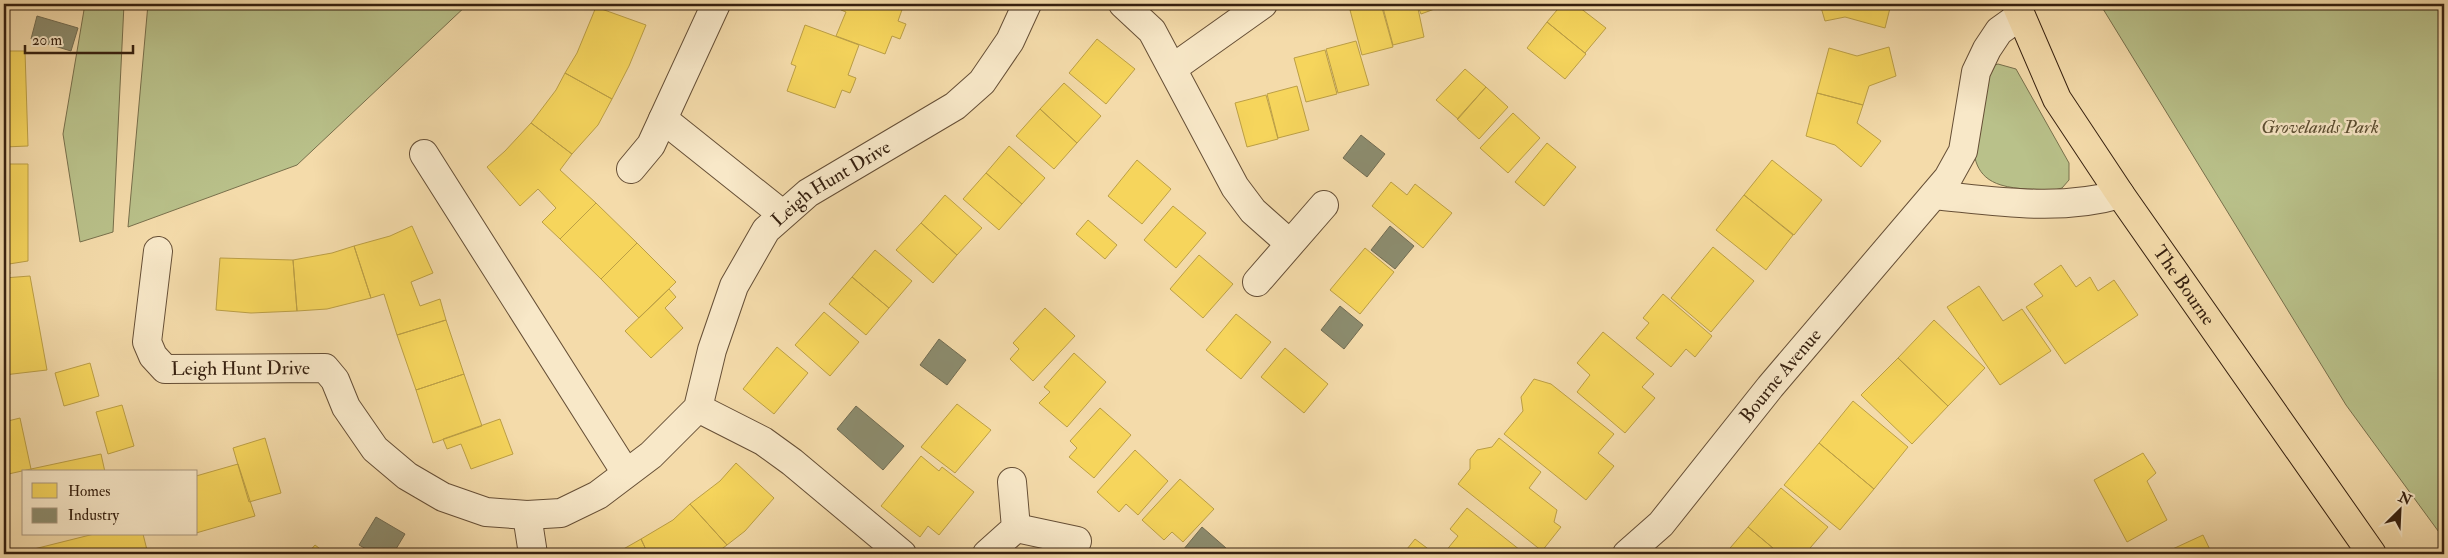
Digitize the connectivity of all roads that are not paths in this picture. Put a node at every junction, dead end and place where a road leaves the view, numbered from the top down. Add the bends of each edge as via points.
1 (716, 4) edge
2 (1027, 4) edge
3 (1123, 4) edge
4 (1263, 4) edge
5 (2018, 10) edge
6 (1173, 68) junction
7 (663, 119) junction
8 (424, 154) dead end
9 (631, 169) dead end
10 (2120, 194) junction
11 (1934, 195) junction
12 (1324, 204) dead end
13 (782, 214) junction
14 (1289, 243) junction
15 (158, 251) dead end
16 (1257, 282) dead end
17 (698, 408) junction
18 (626, 473) junction
19 (1012, 482) dead end
20 (527, 515) junction
21 (1016, 528) junction
22 (1076, 541) dead end
23 (533, 554) edge
24 (902, 554) edge
25 (987, 554) edge
26 (1627, 554) edge
27 (2372, 554) edge

1 - 7 street
2 - 13 street, Leigh Hunt Drive via 1010,41 982,82 955,106 808,193
3 - 6 street via 1152,31
4 - 6 street
5 - 10 main road, The Bourne via 2058,99
5 - 11 street, Bourne Avenue via 1987,49 1976,72 1963,150 1948,178
6 - 14 street via 1178,84 1235,187 1253,211
7 - 9 street via 651,144
7 - 13 street
8 - 18 street
10 - 11 street via 2072,204 2030,204
10 - 27 main road, The Bourne
11 - 26 street, Bourne Avenue via 1770,387 1661,524
12 - 14 street
13 - 17 street, Leigh Hunt Drive via 766,230 734,286 712,350
14 - 16 street
15 - 20 street, Leigh Hunt Drive via 147,342 153,356 165,369 325,368 335,380 346,407 375,449 407,476 443,497 486,512
17 - 18 street, Leigh Hunt Drive via 652,455
17 - 24 street via 763,441
18 - 20 street, Leigh Hunt Drive via 598,495 561,513
19 - 21 street
20 - 23 street
21 - 22 street
21 - 25 street

